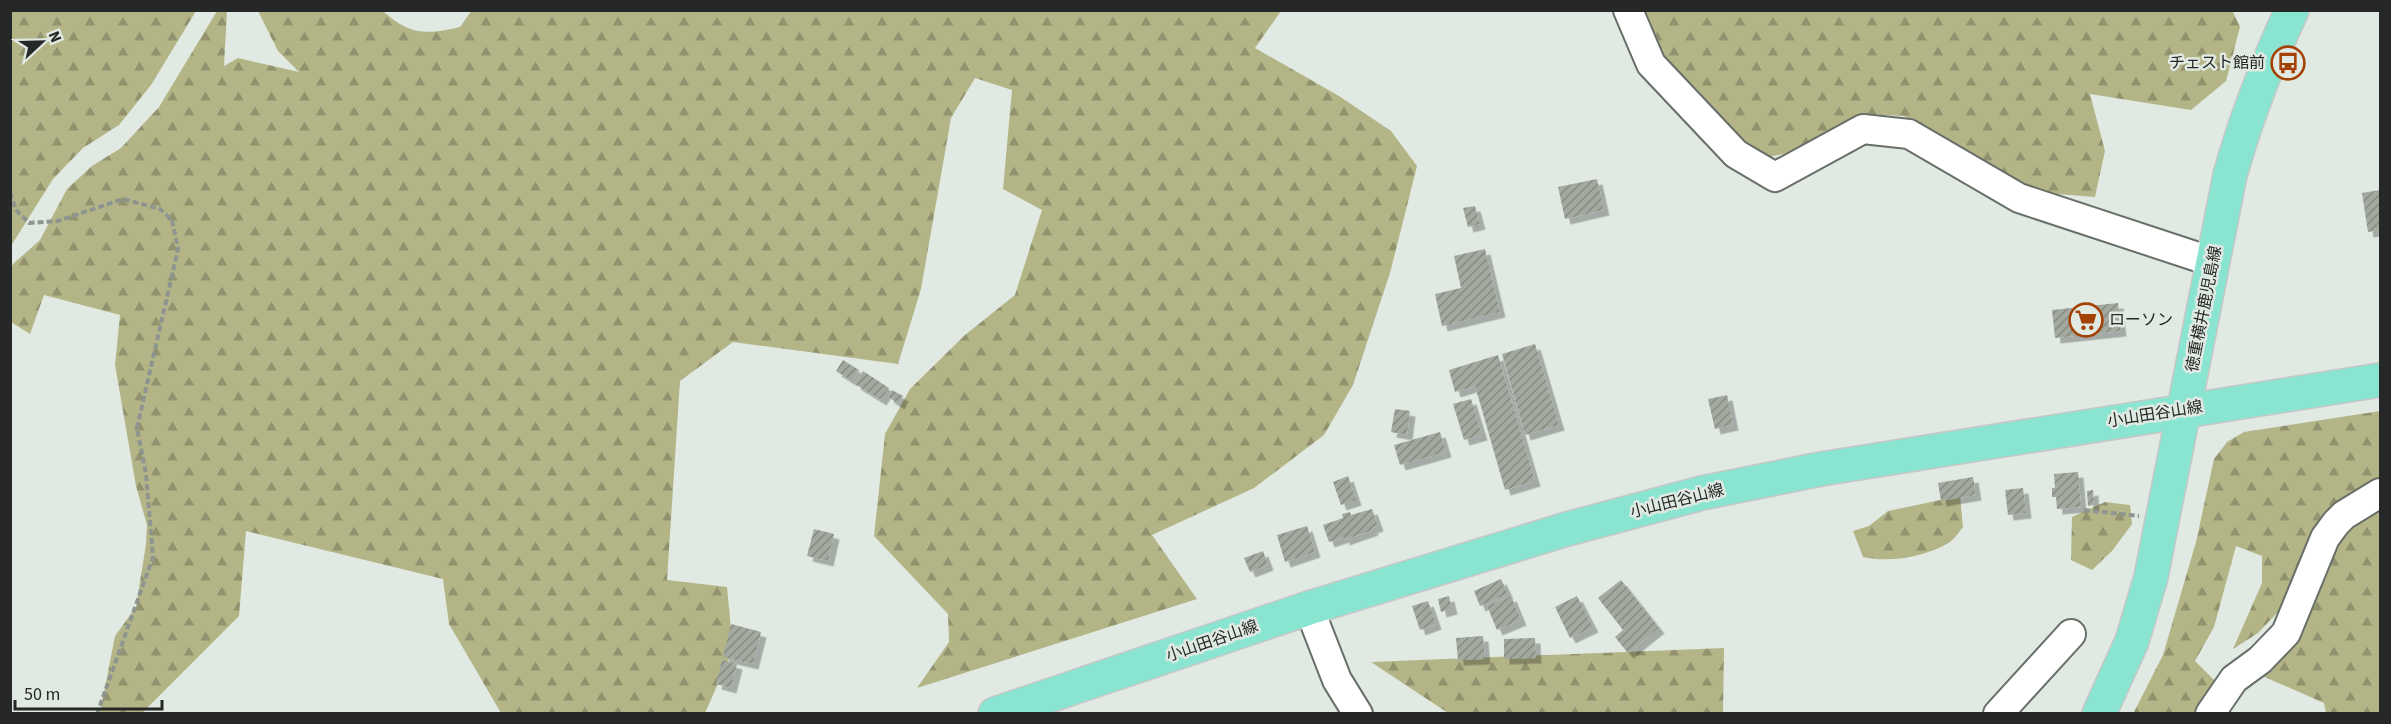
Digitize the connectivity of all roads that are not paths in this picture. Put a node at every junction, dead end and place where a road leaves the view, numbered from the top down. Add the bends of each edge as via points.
1 (1628, 10) edge
2 (2292, 10) edge
3 (2213, 262) junction
4 (2380, 380) edge
5 (2185, 409) junction
6 (2380, 494) edge
7 (1309, 608) junction
8 (2071, 634) dead end
9 (995, 714) edge
10 (1359, 714) edge
11 (1998, 714) edge
12 (2099, 714) edge
13 (2210, 714) edge

1 - 3 street via 1652,64 1736,154 1775,177 1863,129 1910,134 2019,198
2 - 3 main road, 徳重横井鹿児島線 via 2243,130
3 - 5 main road, 徳重横井鹿児島線
4 - 5 main road, 小山田谷山線
5 - 7 main road, 小山田谷山線 via 1821,469 1702,493
5 - 12 main road, 徳重横井鹿児島線 via 2151,577 2132,641
6 - 13 street via 2344,514 2336,523 2325,538 2286,633 2234,679
7 - 9 main road, 小山田谷山線
7 - 10 street via 1337,680
8 - 11 street

